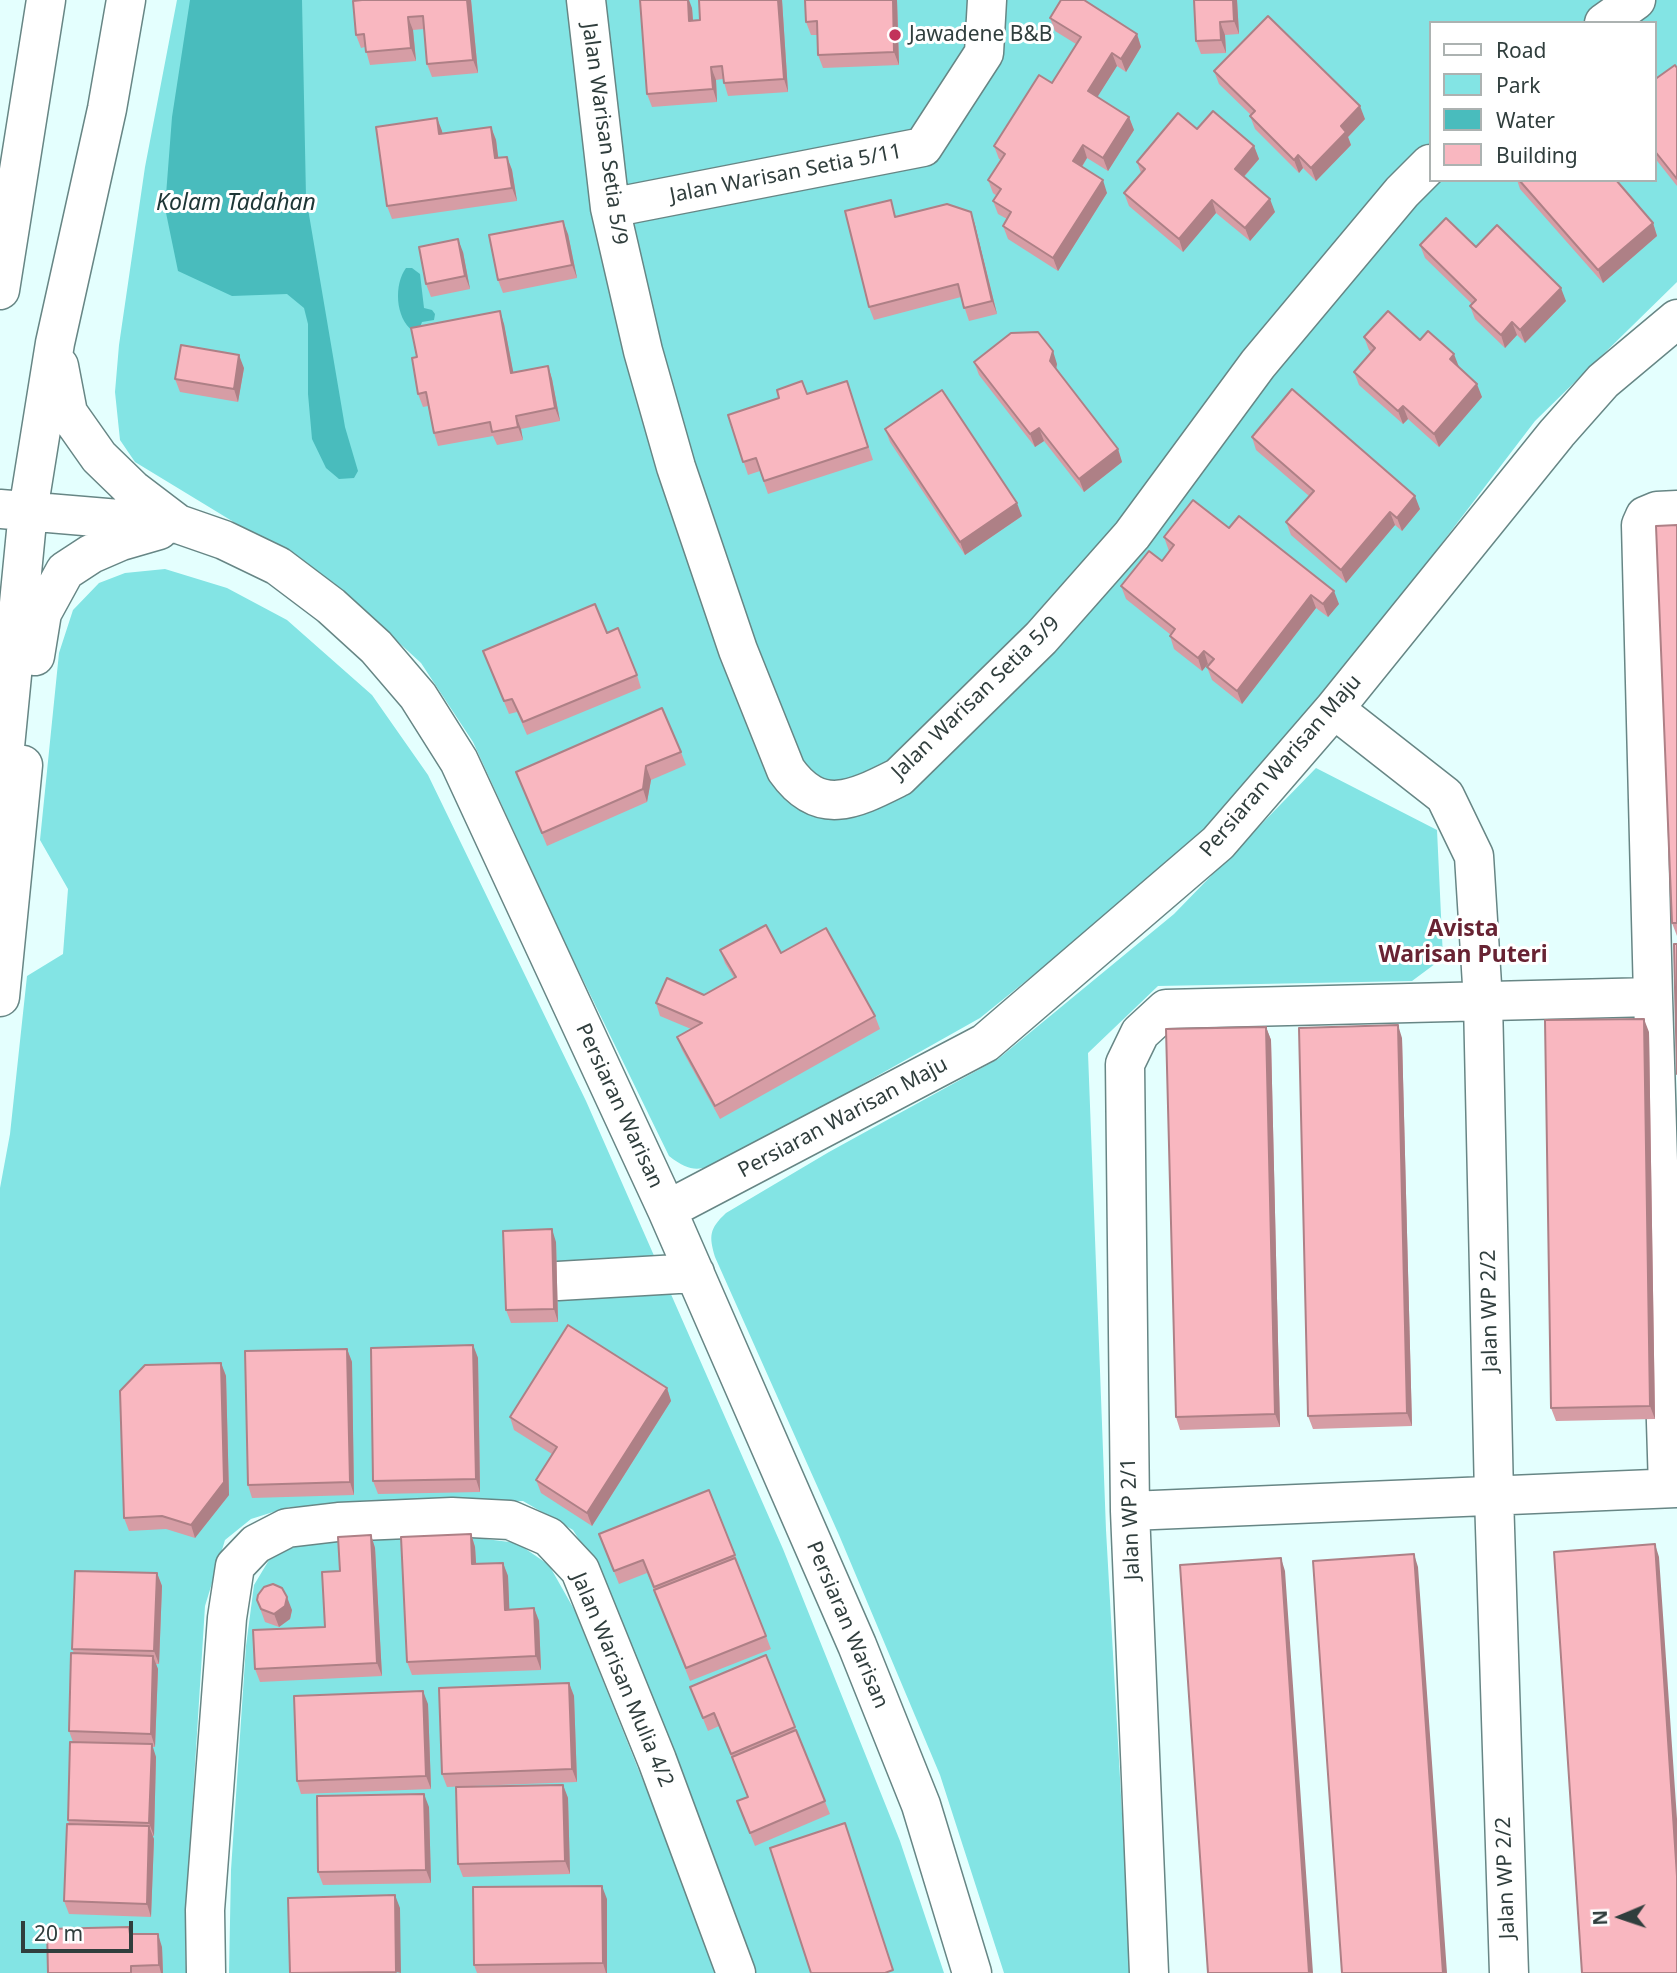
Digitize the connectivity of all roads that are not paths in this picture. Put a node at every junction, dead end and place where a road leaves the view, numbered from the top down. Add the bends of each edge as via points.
1 (46, 0) edge
2 (126, 0) edge
3 (586, 0) edge
4 (987, 0) edge
5 (1636, 0) edge
6 (1607, 21) edge
7 (1428, 166) edge
8 (610, 208) junction
9 (0, 290) edge
10 (1677, 319) edge
11 (55, 343) junction
12 (14, 510) edge
13 (1677, 510) edge
14 (178, 524) junction
15 (1334, 709) junction
16 (0, 798) edge
17 (1653, 996) junction
18 (0, 997) edge
19 (1483, 1001) junction
20 (667, 1210) junction
21 (695, 1273) junction
22 (558, 1281) dead end
23 (1673, 1488) edge
24 (1494, 1496) junction
25 (1130, 1511) junction
26 (206, 1973) edge
27 (736, 1973) edge
28 (972, 1973) edge
29 (1149, 1973) edge
30 (1509, 1973) edge

1 - 9 street
2 - 11 street
3 - 8 street, Jalan Warisan Setia 5/9
4 - 8 street, Jalan Warisan Setia 5/11 via 984,53 923,146
5 - 6 street
7 - 8 street, Jalan Warisan Setia 5/9 via 1258,364 1132,535 1041,638 899,777 842,801 812,796 797,786 786,770 738,650 668,441
10 - 15 street, Persiaran Warisan Maju via 1603,381 1557,433
11 - 12 street
11 - 14 street via 68,413 99,457
12 - 14 street, Persiaran Warisan
12 - 16 street
13 - 17 street via 1645,516 1641,525
14 - 18 street via 91,554 65,571 42,612
14 - 20 street, Persiaran Warisan via 278,565 376,647 418,696 459,761
15 - 19 street, Jalan WP 2/2 via 1445,796 1474,856
15 - 20 street, Persiaran Warisan Maju via 1218,843 985,1043
17 - 19 street
17 - 23 street
19 - 24 street, Jalan WP 2/2
19 - 25 street, Jalan WP 2/1 via 1166,1009 1140,1033 1125,1064
20 - 21 street, Persiaran Warisan
21 - 22 street
21 - 28 street, Persiaran Warisan via 852,1633 916,1793
23 - 24 street
24 - 25 street
24 - 30 street, Jalan WP 2/2
25 - 29 street, Jalan WP 2/1
26 - 27 street, Jalan Warisan Mulia 4/2 via 205,1910 235,1566 256,1544 287,1528 452,1517 510,1520 549,1537 580,1570

